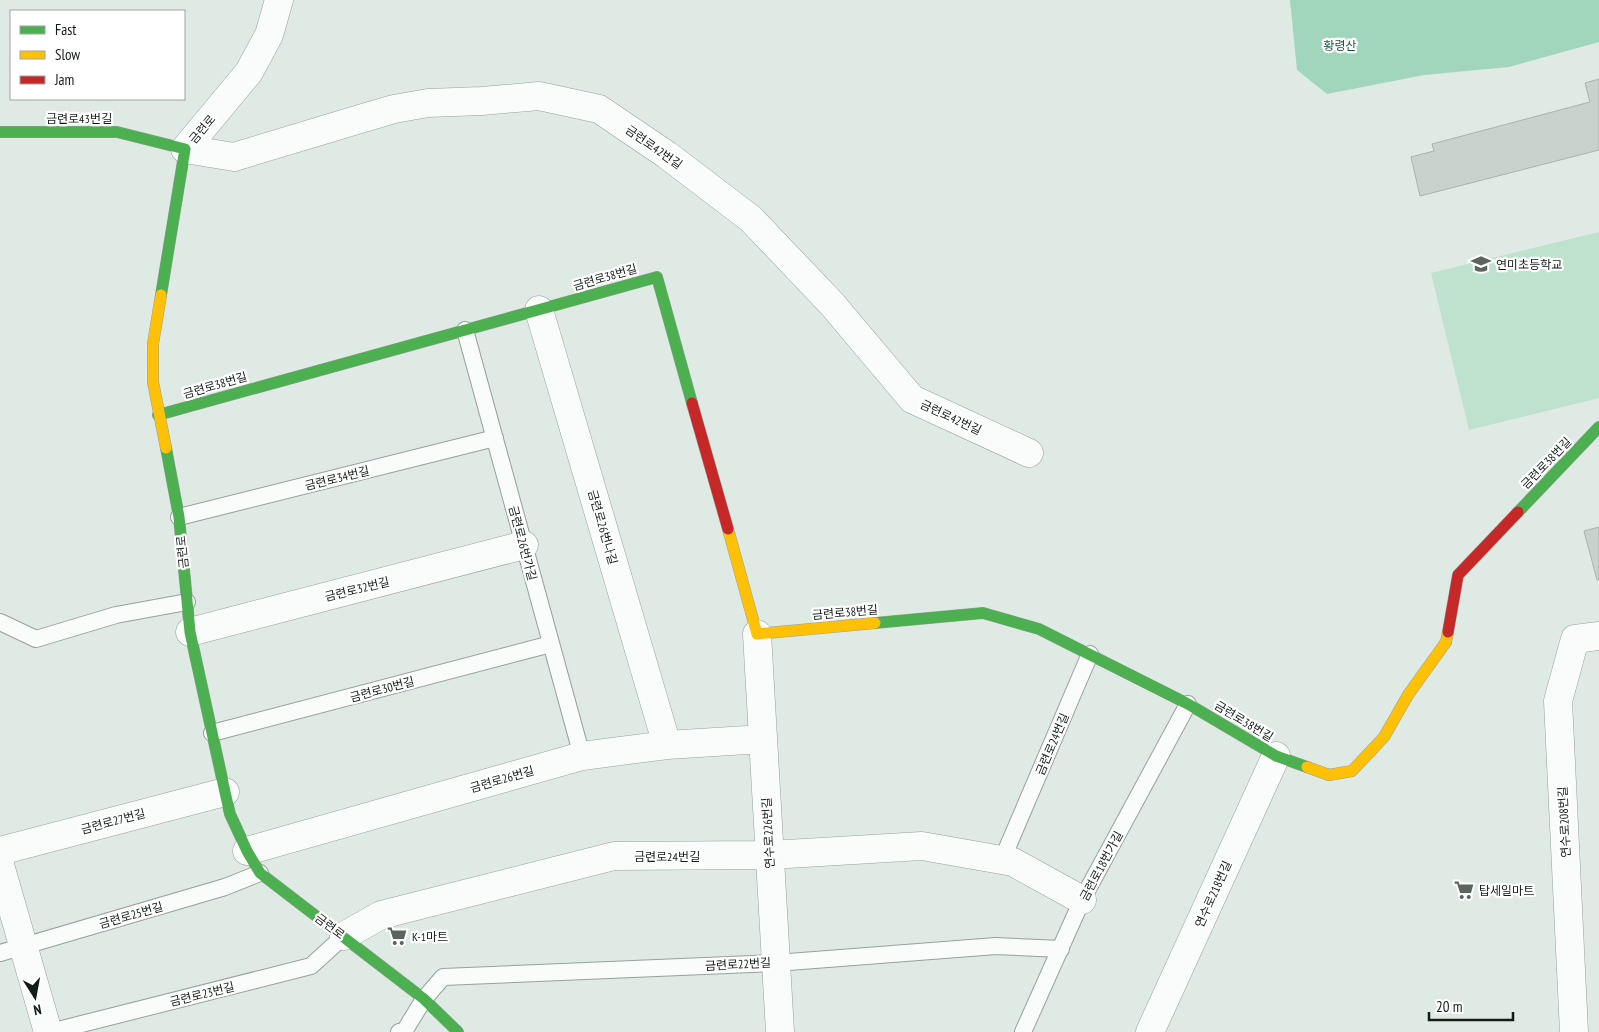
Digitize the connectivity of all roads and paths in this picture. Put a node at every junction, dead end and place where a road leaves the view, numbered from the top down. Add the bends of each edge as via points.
1 (279, 0) edge
2 (0, 132) edge
3 (186, 149) junction
4 (540, 310) junction
5 (465, 330) junction
6 (158, 415) junction
7 (1599, 427) edge
8 (495, 438) junction
9 (1029, 453) dead end
10 (179, 517) junction
11 (524, 546) junction
12 (187, 602) junction
13 (0, 622) edge
14 (190, 632) junction
15 (757, 634) junction
16 (1599, 636) edge
17 (552, 644) junction
18 (1090, 654) junction
19 (1188, 704) junction
20 (212, 733) junction
21 (763, 739) junction
22 (667, 745) junction
23 (582, 756) junction
24 (1276, 756) junction
25 (225, 792) junction
26 (0, 851) edge
27 (770, 855) junction
28 (1002, 860) junction
29 (253, 862) junction
30 (0, 865) edge
31 (1082, 900) junction
32 (344, 936) junction
33 (1061, 949) junction
34 (12, 950) edge
35 (776, 963) junction
36 (424, 999) junction
37 (49, 1032) edge
38 (399, 1032) edge
39 (458, 1032) edge
40 (780, 1032) edge
41 (1023, 1032) edge
42 (1150, 1032) edge
43 (1574, 1032) edge

1 - 3 street, 금련로 via 269,35 249,72
2 - 3 street, 금련로43번길 via 117,132
3 - 6 street, 금련로 via 153,344 153,382
3 - 9 street, 금련로42번길 via 234,157 394,109 428,102 539,96 599,109 667,155 750,219 832,304 912,399
4 - 5 street, 금련로38번길
4 - 15 street, 금련로38번길 via 657,277
4 - 22 street, 금련로26번나길
5 - 6 street, 금련로38번길
5 - 8 lane, 금련로26번가길
6 - 10 street, 금련로
7 - 24 street, 금련로38번길 via 1458,574 1446,642 1408,695 1384,737 1352,771 1329,775
8 - 10 lane, 금련로34번길
8 - 11 lane, 금련로26번가길
10 - 12 street, 금련로
11 - 14 street, 금련로32번길
11 - 17 lane, 금련로26번가길
12 - 13 lane via 116,615 36,639
12 - 14 street, 금련로
14 - 20 street, 금련로
15 - 18 street, 금련로38번길 via 982,613 1039,629
15 - 21 street, 연수로226번길
16 - 43 street, 연수로208번길 via 1575,639 1558,702
17 - 20 lane, 금련로30번길
17 - 23 lane, 금련로26번가길
18 - 19 street, 금련로38번길
18 - 28 lane, 금련로24번길
19 - 24 street, 금련로38번길
19 - 31 lane, 금련로18번가길
20 - 25 street, 금련로
21 - 22 street, 금련로26번길
21 - 27 street, 연수로226번길
22 - 23 street, 금련로26번길
23 - 29 street, 금련로26번길
24 - 42 street, 연수로218번길
25 - 26 street, 금련로27번길
25 - 29 street, 금련로 via 230,814
27 - 28 street, 금련로24번길 via 922,846
27 - 32 street, 금련로24번길 via 614,856 381,914
27 - 35 street, 연수로226번길
28 - 31 street, 금련로24번길 via 1013,862
29 - 32 street, 금련로
29 - 34 lane, 금련로25번길 via 225,887
30 - 34 street
31 - 33 lane, 금련로18번가길
32 - 36 street, 금련로
32 - 37 lane, 금련로23번길 via 311,966
33 - 35 lane, 금련로22번길 via 996,946
33 - 41 lane, 금련로18번가길
34 - 37 street
35 - 36 lane, 금련로22번길 via 443,978
35 - 40 street, 연수로226번길
36 - 38 lane, 금련로22번길 via 405,1030
36 - 39 street, 금련로

